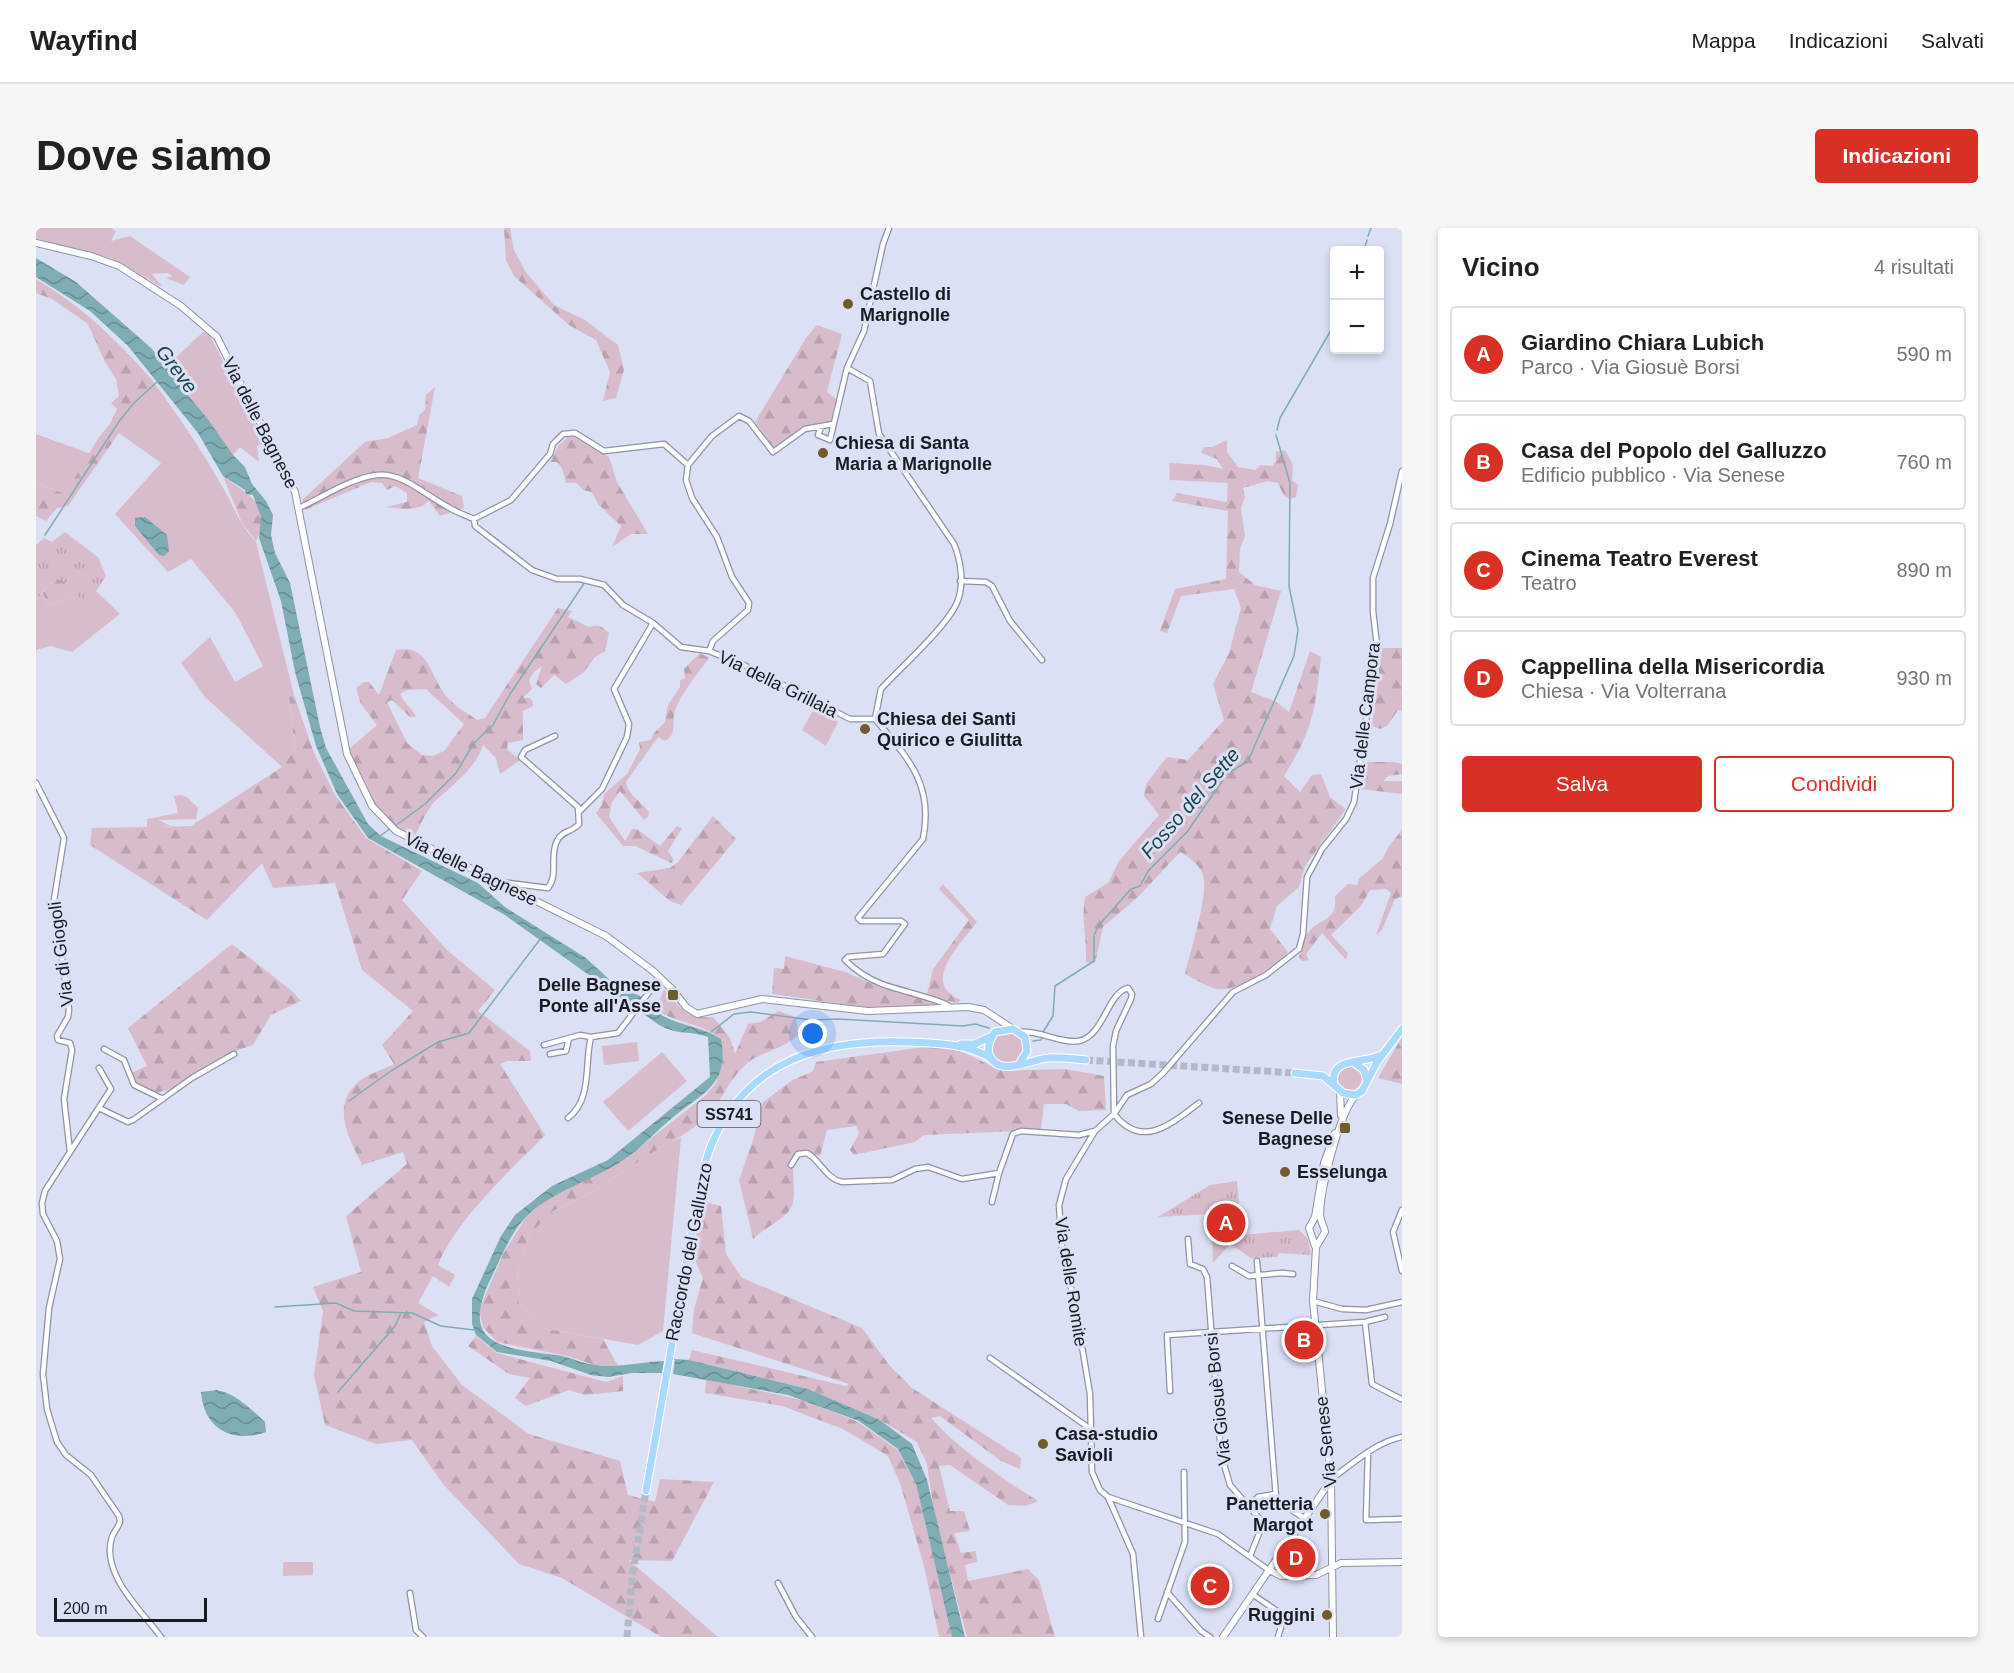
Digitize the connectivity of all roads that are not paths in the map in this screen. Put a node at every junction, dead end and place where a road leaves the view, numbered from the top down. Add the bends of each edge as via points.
1 (889, 228) edge
2 (36, 243) edge
3 (847, 368) junction
4 (833, 424) junction
5 (821, 428) junction
6 (688, 465) junction
7 (1402, 471) edge
8 (299, 508) junction
9 (474, 519) junction
10 (960, 581) junction
11 (653, 623) junction
12 (709, 651) junction
13 (1042, 660) dead end
14 (875, 719) junction
15 (555, 736) dead end
16 (36, 783) edge
17 (580, 811) junction
18 (497, 882) junction
19 (664, 981) junction
20 (950, 1007) junction
21 (994, 1017) junction
22 (1402, 1029) edge
23 (1016, 1030) junction
24 (1038, 1032) junction
25 (993, 1034) junction
26 (591, 1037) junction
27 (569, 1038) junction
28 (946, 1044) junction
29 (1027, 1044) junction
30 (544, 1045) dead end
31 (104, 1049) dead end
32 (1383, 1053) junction
33 (234, 1054) dead end
34 (550, 1054) dead end
35 (1052, 1058) junction
36 (992, 1059) junction
37 (1086, 1060) tunnel mouth
38 (1348, 1062) junction
39 (1019, 1064) junction
40 (99, 1068) dead end
41 (1295, 1073) tunnel mouth
42 (1315, 1074) junction
43 (1366, 1083) junction
44 (1338, 1089) junction
45 (1356, 1095) junction
46 (163, 1099) junction
47 (1199, 1102) dead end
48 (99, 1108) junction
49 (1114, 1114) junction
50 (568, 1118) dead end
51 (1341, 1122) junction
52 (1095, 1131) junction
53 (70, 1152) junction
54 (791, 1165) dead end
55 (999, 1173) junction
56 (992, 1202) dead end
57 (1402, 1210) edge
58 (1313, 1223) junction
59 (1322, 1224) junction
60 (1311, 1235) junction
61 (1320, 1237) junction
62 (1188, 1239) dead end
63 (1316, 1247) junction
64 (1257, 1261) dead end
65 (1232, 1266) dead end
66 (1402, 1271) edge
67 (1293, 1274) dead end
68 (1259, 1275) junction
69 (1313, 1301) junction
70 (1402, 1302) edge
71 (1385, 1317) dead end
72 (1365, 1322) junction
73 (1314, 1326) junction
74 (1263, 1329) junction
75 (1211, 1333) junction
76 (990, 1358) dead end
77 (1170, 1391) dead end
78 (1401, 1399) edge
79 (1092, 1430) junction
80 (1402, 1437) edge
81 (1368, 1452) junction
82 (1184, 1472) dead end
83 (1331, 1479) junction
84 (646, 1491) tunnel mouth
85 (1275, 1494) junction
86 (1108, 1497) junction
87 (1248, 1507) junction
88 (1304, 1518) junction
89 (1402, 1520) edge
90 (1185, 1522) junction
91 (1250, 1556) junction
92 (1402, 1562) edge
93 (1333, 1567) junction
94 (1271, 1571) junction
95 (778, 1583) dead end
96 (1167, 1592) junction
97 (410, 1593) dead end
98 (1252, 1594) junction
99 (1158, 1619) dead end
100 (161, 1637) edge
101 (423, 1637) edge
102 (812, 1637) edge
103 (1141, 1637) edge
104 (1210, 1637) edge
105 (1223, 1637) edge
106 (1278, 1637) edge
107 (1333, 1637) edge

1 - 3 street via 864,331
2 - 8 main road, Via delle Bagnese via 119,266 213,331 287,473
3 - 4 street
3 - 10 street via 870,381 879,434 954,544 959,556
4 - 5 street
4 - 5 street via 836,426 830,440 818,435
5 - 6 street via 805,429 773,452 749,421 739,416 707,441
6 - 9 street via 664,444 604,452 575,433 563,434 512,500
6 - 12 street via 686,480 692,498 717,537 732,577 749,603 748,610 713,641
7 - 49 street, Via delle Campora via 1373,578 1377,646 1354,802 1307,877 1304,934 1299,949 1266,975 1233,992 1163,1073 1127,1095
8 - 9 street via 359,481 388,475
8 - 18 main road, Via delle Bagnese via 341,733 361,785 378,815 396,831
9 - 11 street, Via della Grillaia via 475,526 532,570 557,579 599,583 623,605
10 - 13 street via 986,582 992,586 1010,621
10 - 14 street via 952,612 881,689
11 - 12 street, Via della Grillaia via 681,647
11 - 17 street via 614,689 629,724 627,738 602,789
12 - 14 street, Via della Grillaia via 805,694 849,719
14 - 20 street via 919,778 925,793 926,826 923,839 858,918 904,922 904,926 883,954 845,960 880,983 948,1003
15 - 17 street via 525,750 521,757
16 - 53 street, Via di Giogoli via 64,838 54,900 69,1010 57,1036 58,1040 70,1043 72,1050 64,1099
17 - 18 street via 577,827 563,833 555,843 554,875 548,888
18 - 19 main road, Via delle Bagnese via 606,936
19 - 20 main road, Via delle Bagnese via 686,1007 698,1014 762,999 867,1011
19 - 26 street via 650,991 618,1033
20 - 21 main road, Via delle Bagnese via 980,1009
21 - 23 main road, Via delle Bagnese
21 - 25 main road
22 - 32 main road, Via Senese
23 - 24 street
23 - 25 main road, SS741
23 - 29 main road, SS741
24 - 29 street via 1029,1035
24 - 49 street via 1073,1041 1083,1039 1098,1027 1121,990 1131,991 1113,1046
25 - 28 main road, Raccordo del Galluzzo / SS741 via 975,1044
25 - 36 main road via 988,1046
26 - 27 street
26 - 50 street via 585,1088
27 - 30 street
27 - 34 street via 566,1051
28 - 36 main road, Raccordo del Galluzzo / SS741 via 972,1049
28 - 84 main road, Raccordo del Galluzzo / SS741 via 860,1041 810,1051 783,1064 737,1102 711,1147 695,1209
29 - 35 main road, SS741 via 1038,1054
29 - 39 main road via 1026,1056
31 - 46 street via 124,1060 134,1085
32 - 38 main road via 1369,1061
32 - 43 main road, Via Senese
33 - 46 street
35 - 37 main road, SS741
35 - 39 main road, SS741
36 - 39 main road, SS741 via 1002,1066
38 - 42 main road
38 - 43 main road via 1364,1070
38 - 44 main road, Via Senese via 1334,1074
40 - 48 street via 111,1089
41 - 42 main road
42 - 44 main road via 1326,1077
43 - 45 main road, Via Senese
44 - 45 main road
44 - 51 main road, Via Senese
45 - 51 main road, Via Senese via 1348,1103
46 - 48 street via 128,1122
47 - 49 street via 1169,1125 1152,1132 1127,1125
48 - 53 street
49 - 52 street, Via delle Romite
51 - 58 main road, Via Senese via 1324,1163
51 - 59 main road, Via Senese via 1326,1176
52 - 55 street via 1013,1134
52 - 79 street, Via delle Romite via 1066,1179 1058,1220 1090,1394
53 - 100 street via 45,1191 42,1203 60,1259 43,1374 47,1409 57,1442 66,1455 91,1475 119,1516 111,1545 116,1580
54 - 55 street via 798,1154 807,1153 825,1173 842,1182 892,1180 915,1168 928,1167 962,1179
55 - 56 street
57 - 66 street via 1393,1232
58 - 59 main road
58 - 60 main road, Via Senese via 1309,1228
59 - 61 main road, Via Senese via 1325,1230
60 - 61 main road
60 - 63 main road, Via Senese
61 - 63 main road, Via Senese
62 - 75 street, Via Giosuè Borsi via 1190,1264 1206,1273
63 - 69 main road, Via Senese
64 - 68 street
65 - 68 street via 1249,1276
67 - 68 street
68 - 74 street
69 - 70 street via 1342,1309 1366,1310
69 - 73 main road, Via Senese
71 - 72 street
72 - 73 street
72 - 78 street via 1372,1384
73 - 74 street
73 - 83 main road, Via Senese
74 - 75 street
74 - 85 street
75 - 77 street via 1167,1335
75 - 87 street, Via Giosuè Borsi via 1221,1454 1230,1485
76 - 79 street
79 - 86 street, Via delle Romite via 1092,1472
80 - 81 street
81 - 83 street
81 - 89 street via 1366,1520
82 - 90 street
83 - 88 main road
83 - 93 main road, Via Senese
85 - 87 street via 1258,1497
85 - 88 street via 1281,1503
86 - 90 street
86 - 103 street, Via delle Romite via 1134,1560
87 - 91 street, Via Giosuè Borsi via 1262,1526
88 - 94 main road
90 - 91 street via 1218,1534
90 - 96 street via 1185,1542
91 - 94 street
92 - 93 main road via 1341,1563
93 - 94 main road via 1316,1575 1281,1576
93 - 107 main road, Via Senese
94 - 98 main road
95 - 102 street
96 - 99 street
96 - 104 street
97 - 101 street via 416,1630
98 - 105 main road
98 - 106 street via 1277,1611 1281,1627

